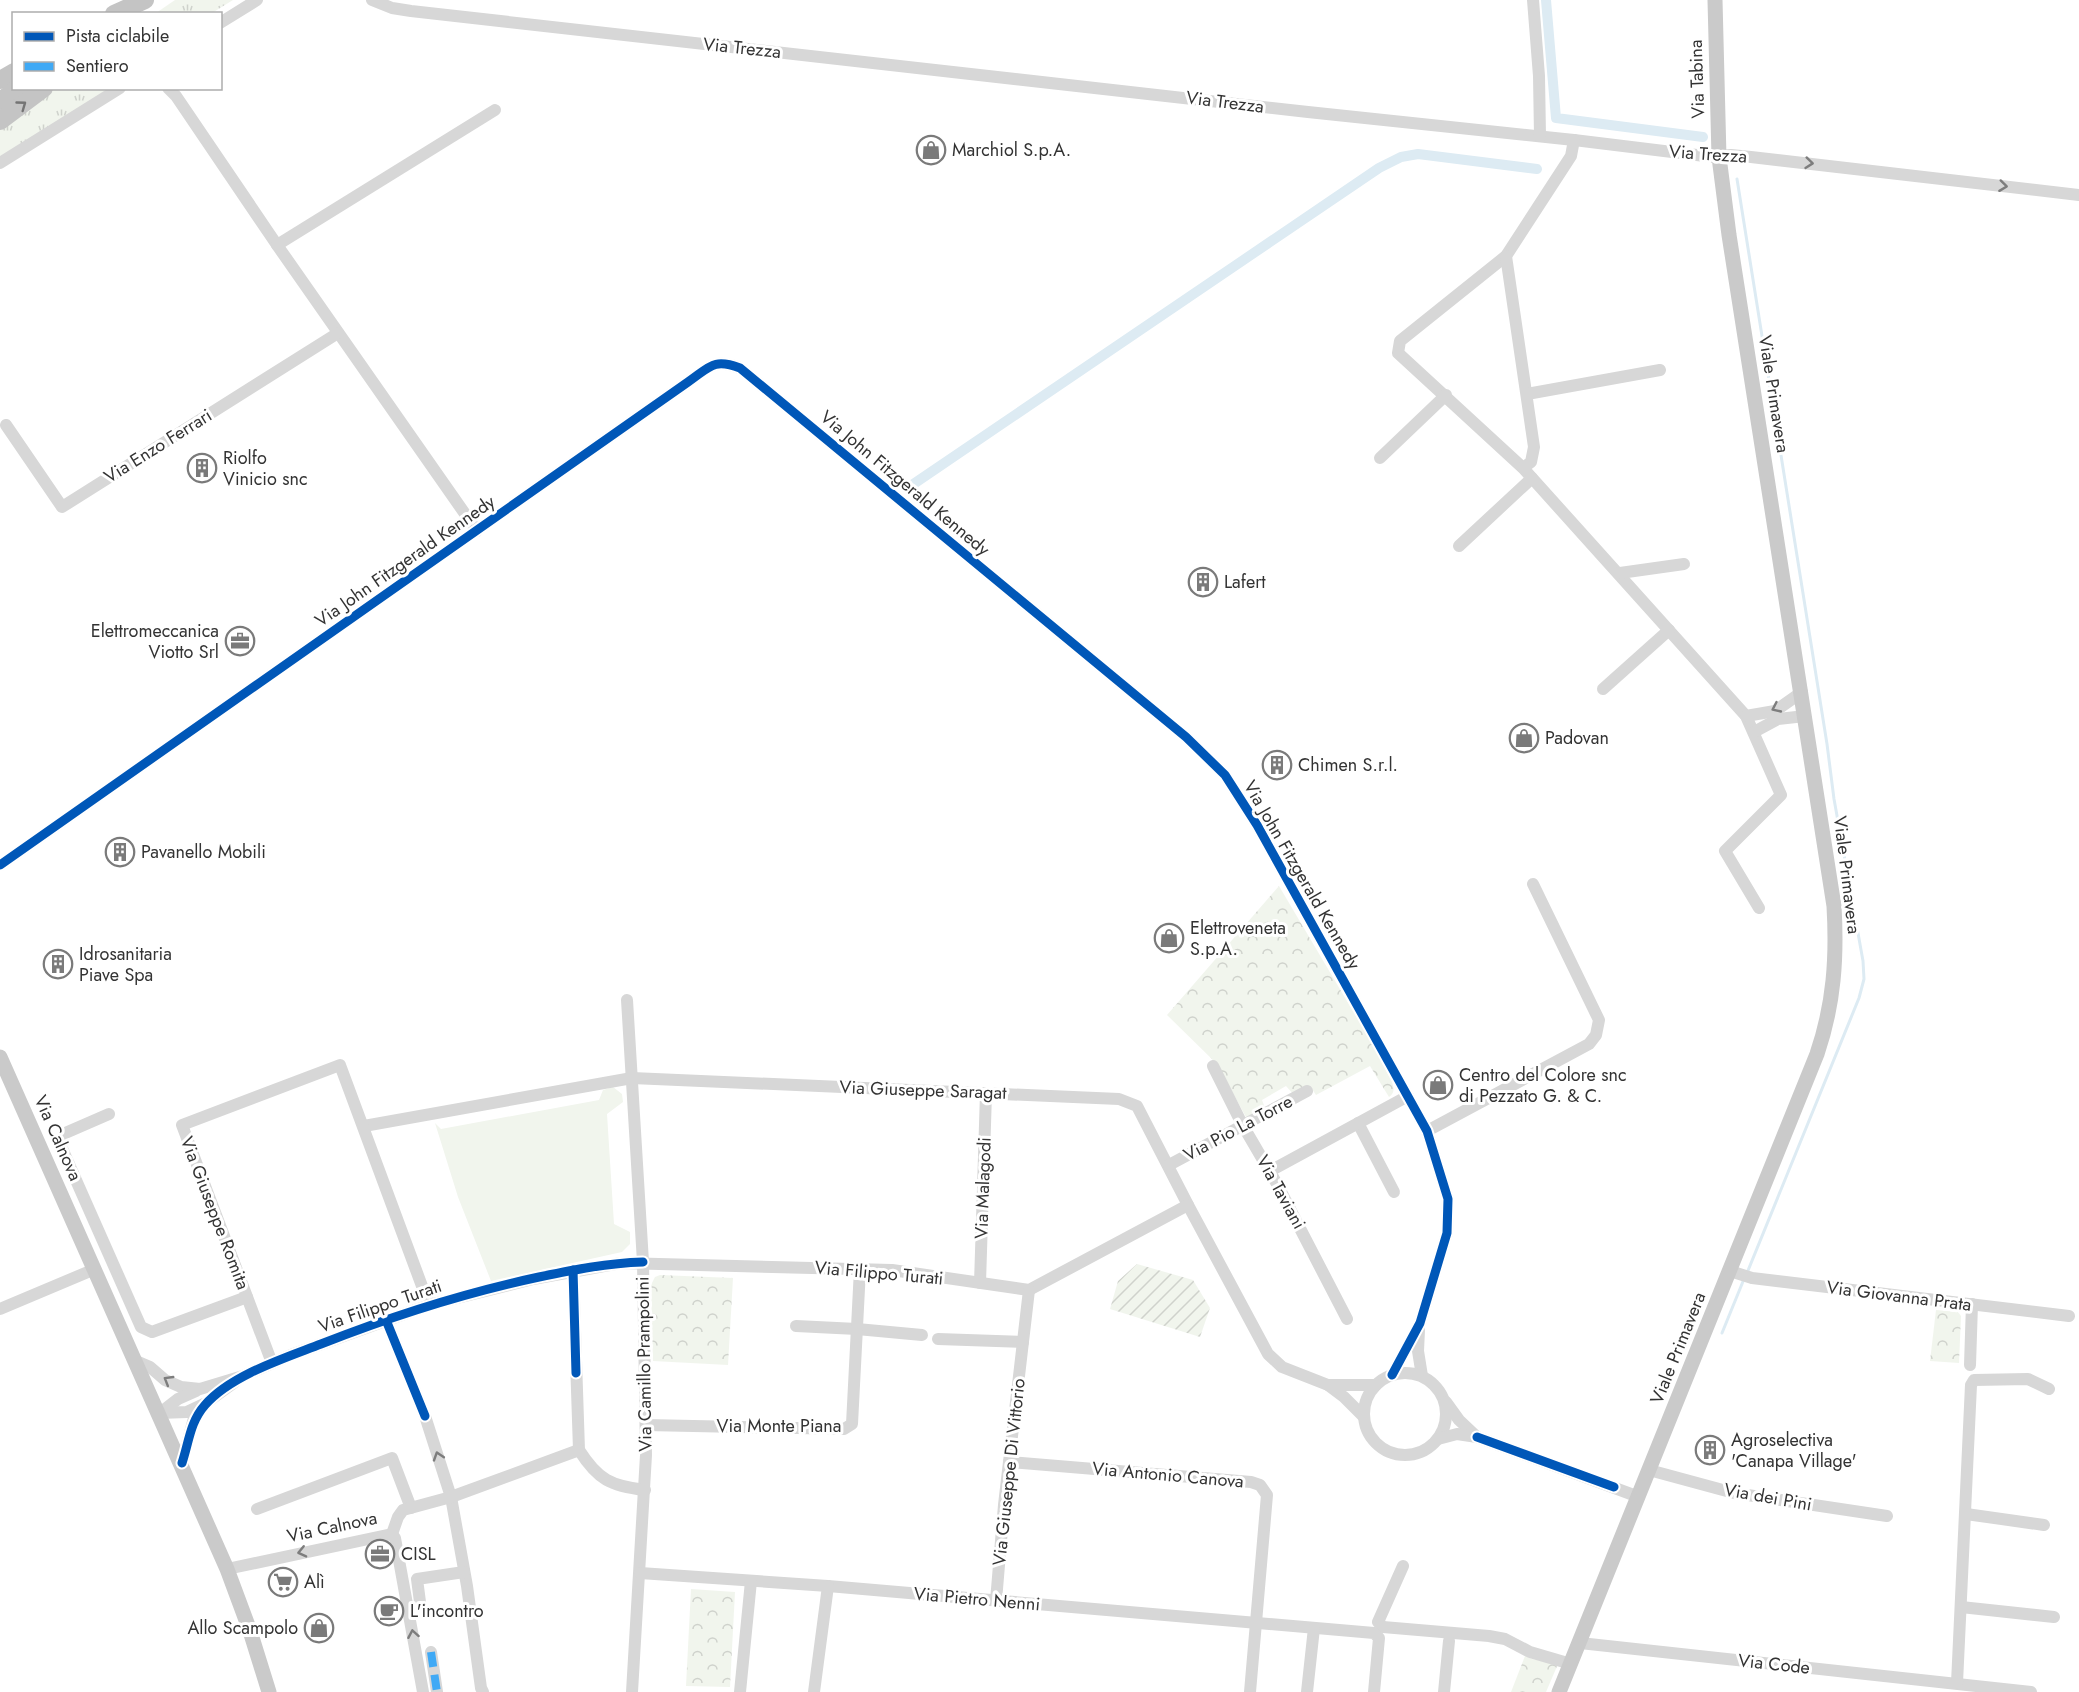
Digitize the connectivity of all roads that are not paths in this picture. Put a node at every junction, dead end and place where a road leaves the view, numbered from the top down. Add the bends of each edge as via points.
1 (145, 0) edge
2 (153, 0) edge
3 (257, 0) edge
4 (372, 0) edge
5 (1533, 0) edge
6 (1715, 0) edge
7 (118, 12) edge
8 (134, 12) edge
9 (142, 12) edge
10 (222, 22) edge
11 (15, 90) edge
12 (41, 90) edge
13 (117, 90) edge
14 (173, 91) edge
15 (0, 101) edge
16 (495, 110) dead end
17 (0, 121) edge
18 (1540, 136) junction
19 (1574, 140) junction
20 (1719, 157) junction
21 (0, 163) edge
22 (2079, 195) edge
23 (276, 245) junction
24 (1506, 256) junction
25 (338, 333) junction
26 (1660, 370) dead end
27 (1527, 394) junction
28 (1446, 395) junction
29 (6, 425) dead end
30 (1380, 459) dead end
31 (1523, 468) junction
32 (1532, 478) junction
33 (477, 531) junction
34 (1459, 546) dead end
35 (1684, 564) dead end
36 (1620, 573) junction
37 (1670, 630) junction
38 (1604, 689) dead end
39 (1802, 692) junction
40 (1746, 716) junction
41 (1805, 716) junction
42 (1754, 732) junction
43 (0, 865) edge
44 (1533, 884) dead end
45 (1759, 908) dead end
46 (627, 1000) dead end
47 (0, 1056) edge
48 (1213, 1066) dead end
49 (632, 1078) junction
50 (1307, 1091) dead end
51 (986, 1093) junction
52 (1408, 1095) junction
53 (109, 1114) dead end
54 (1358, 1123) junction
55 (1242, 1124) junction
56 (364, 1126) junction
57 (1427, 1131) junction
58 (1169, 1165) junction
59 (1270, 1171) junction
60 (1394, 1192) dead end
61 (1188, 1205) junction
62 (643, 1262) junction
63 (95, 1269) junction
64 (860, 1269) junction
65 (573, 1270) junction
66 (1733, 1272) junction
67 (980, 1283) junction
68 (1029, 1290) junction
69 (247, 1296) junction
70 (1972, 1304) junction
71 (429, 1305) junction
72 (0, 1309) edge
73 (2069, 1316) dead end
74 (1347, 1319) dead end
75 (386, 1320) junction
76 (1420, 1323) junction
77 (796, 1326) dead end
78 (857, 1329) junction
79 (922, 1335) dead end
80 (938, 1339) dead end
81 (1023, 1342) junction
82 (136, 1361) junction
83 (272, 1363) junction
84 (1970, 1365) dead end
85 (1392, 1374) junction
86 (243, 1376) junction
87 (1422, 1376) junction
88 (1328, 1385) junction
89 (1376, 1385) junction
90 (200, 1389) junction
91 (2049, 1389) dead end
92 (1443, 1397) junction
93 (206, 1403) junction
94 (159, 1413) junction
95 (1364, 1417) junction
96 (646, 1425) junction
97 (1477, 1437) junction
98 (1438, 1439) junction
99 (579, 1450) junction
100 (1009, 1462) junction
101 (182, 1463) junction
102 (1649, 1470) junction
103 (645, 1490) junction
104 (452, 1497) junction
105 (1639, 1497) junction
106 (257, 1509) dead end
107 (407, 1509) junction
108 (1966, 1514) junction
109 (1887, 1516) dead end
110 (2044, 1525) dead end
111 (392, 1534) junction
112 (1403, 1566) dead end
113 (227, 1569) junction
114 (464, 1572) junction
115 (640, 1573) junction
116 (751, 1581) junction
117 (828, 1586) junction
118 (996, 1601) junction
119 (420, 1602) dead end
120 (1961, 1607) junction
121 (2054, 1617) dead end
122 (1256, 1623) junction
123 (1314, 1628) junction
124 (1449, 1641) dead end
125 (1580, 1643) junction
126 (430, 1652) dead end
127 (1571, 1664) junction
128 (1964, 1687) edge
129 (268, 1692) edge
130 (423, 1692) edge
131 (437, 1692) edge
132 (483, 1692) edge
133 (633, 1692) edge
134 (740, 1692) edge
135 (814, 1692) edge
136 (1250, 1692) edge
137 (1307, 1692) edge
138 (1374, 1692) edge
139 (1444, 1692) edge
140 (1559, 1692) edge
141 (2031, 1692) edge

1 - 7 highway
2 - 8 highway
2 - 9 highway
3 - 10 street
4 - 18 street, Via Trezza via 411,11
5 - 18 street
6 - 20 main road, Via Tabina
11 - 15 highway
17 -> 12 highway
13 - 21 street
14 - 23 street
16 - 23 street
18 - 19 street, Via Trezza
19 - 20 street, Via Trezza
19 - 24 street via 1571,156
20 -> 22 street, Via Trezza via 1751,157
20 - 39 main road, Viale Primavera
23 - 25 street
24 - 27 street
24 - 28 street via 1400,341 1398,353
25 - 29 street, Via Enzo Ferrari via 62,507
25 - 33 street
26 - 27 street
27 - 31 street via 1534,447 1531,462
28 - 30 street
28 - 31 street
31 - 32 street
32 - 34 street
32 - 36 street
33 - 43 street, Via John Fitzgerald Kennedy
33 - 52 street, Via John Fitzgerald Kennedy via 716,363 740,368 1186,737 1225,775 1268,844
35 - 36 street
36 - 37 street
37 - 38 street
37 - 40 street
39 -> 40 street via 1775,711
39 - 41 main road, Viale Primavera
40 - 42 street
41 - 42 street via 1778,719
41 - 66 main road, Viale Primavera via 1834,906 1836,962 1830,1006 1817,1054
42 - 45 street via 1781,795 1725,851
44 - 57 street via 1599,1020 1596,1035 1589,1044
46 - 49 street, Via Camillo Prampolini
47 - 63 main road, Via Calnova
48 - 55 street, Via Taviani
49 - 51 street, Via Giuseppe Saragat
49 - 56 street, Via Giuseppe Saragat
49 - 62 street, Via Camillo Prampolini
50 - 55 street, Via Pio La Torre
51 - 58 street, Via Giuseppe Saragat via 1119,1099 1137,1106
51 - 67 street, Via Malagodi
52 - 54 street
52 - 57 street, Via John Fitzgerald Kennedy
53 - 69 street via 63,1134 60,1144 141,1328 152,1332
54 - 59 street
54 - 60 street
55 - 58 street, Via Pio La Torre
55 - 59 street, Via Taviani
56 - 69 street, Via Giuseppe Romita via 340,1065 182,1125
56 - 71 street, Via Giuseppe Romita
57 - 76 street, Via John Fitzgerald Kennedy via 1448,1199 1447,1233
58 - 61 street, Via Giuseppe Saragat
59 - 74 street, Via Taviani
61 - 68 street
61 - 88 street, Via Giuseppe Saragat via 1268,1354 1282,1367
62 - 64 street, Via Filippo Turati
62 - 65 street, Via Filippo Turati
62 - 96 street, Via Camillo Prampolini
63 - 72 street
63 - 82 main road, Via Calnova
64 - 67 street, Via Filippo Turati
64 - 78 street, Via Monte Piana
65 - 71 street, Via Filippo Turati
65 - 99 street
66 - 70 street, Via Giovanna Prata via 1752,1278
66 - 102 main road, Viale Primavera
67 - 68 street, Via Filippo Turati
68 - 81 street, Via Giuseppe Di Vittorio
69 - 83 street, Via Giuseppe Romita
70 - 73 street, Via Giovanna Prata
70 - 84 street
71 - 75 street, Via Filippo Turati
75 - 83 street, Via Filippo Turati
104 -> 75 street via 425,1416
76 - 85 street, Via John Fitzgerald Kennedy
76 - 87 street, Via John Fitzgerald Kennedy via 1418,1351
77 - 78 street
78 - 79 street
78 - 96 street, Via Monte Piana via 852,1424 844,1429
80 - 81 street
81 - 100 street, Via Giuseppe Di Vittorio
90 -> 82 street, Via Filippo Turati via 173,1384
82 - 94 main road, Via Calnova
83 - 86 street, Via Filippo Turati
85 - 87 street via 1408,1372
85 - 89 street, Via John Fitzgerald Kennedy
86 - 90 street, Via Filippo Turati
86 - 93 street, Via Filippo Turati
87 - 92 street
88 - 89 street, Via Giuseppe Saragat
88 - 95 street, Via Giuseppe Saragat
89 - 95 street via 1366,1402
90 - 94 street, Via Filippo Turati
91 - 108 street via 2028,1379 1974,1380 1971,1384
92 - 97 street
92 - 98 street via 1446,1419
93 - 94 street, Via Filippo Turati via 187,1412
93 - 101 street, Via Filippo Turati via 195,1418
94 - 101 main road, Via Calnova
95 - 98 street via 1372,1438 1392,1453 1418,1453
96 - 103 street, Via Camillo Prampolini
97 - 98 street via 1457,1434
97 - 105 street
99 - 103 street via 593,1471 607,1480
99 - 104 street
100 - 118 street, Via Giuseppe Di Vittorio
100 - 122 street, Via Antonio Canova via 1260,1485 1267,1495
101 - 113 main road, Via Calnova
102 - 105 main road, Viale Primavera
102 - 109 street, Via dei Pini via 1734,1493
103 - 115 street, Via Camillo Prampolini
104 - 107 street
104 - 114 street
105 - 125 main road, Viale Primavera
106 - 107 street via 392,1458
107 - 111 street via 398,1517
108 - 110 street
108 - 120 street
111 -> 113 street, Via Calnova
130 -> 111 street, Via Calnova
112 - 127 street via 1378,1622 1383,1627 1489,1635
113 - 129 main road, Via Calnova
114 - 119 street via 417,1579
114 - 132 street
115 - 116 street, Via Pietro Nenni
115 - 133 street, Via Camillo Prampolini
116 - 117 street, Via Pietro Nenni
116 - 134 street
117 - 118 street, Via Pietro Nenni
117 - 135 street
118 - 122 street, Via Pietro Nenni
120 - 121 street
120 - 128 street
122 - 123 street, Via Pietro Nenni
122 - 136 street, Via Antonio Canova
123 - 137 street
123 - 138 street, Via Pietro Nenni via 1374,1633 1379,1638
124 - 139 street
125 - 127 main road, Viale Primavera
125 - 128 street, Via Code
126 - 131 street
127 - 140 main road, Viale Primavera
128 - 141 street, Via Code

